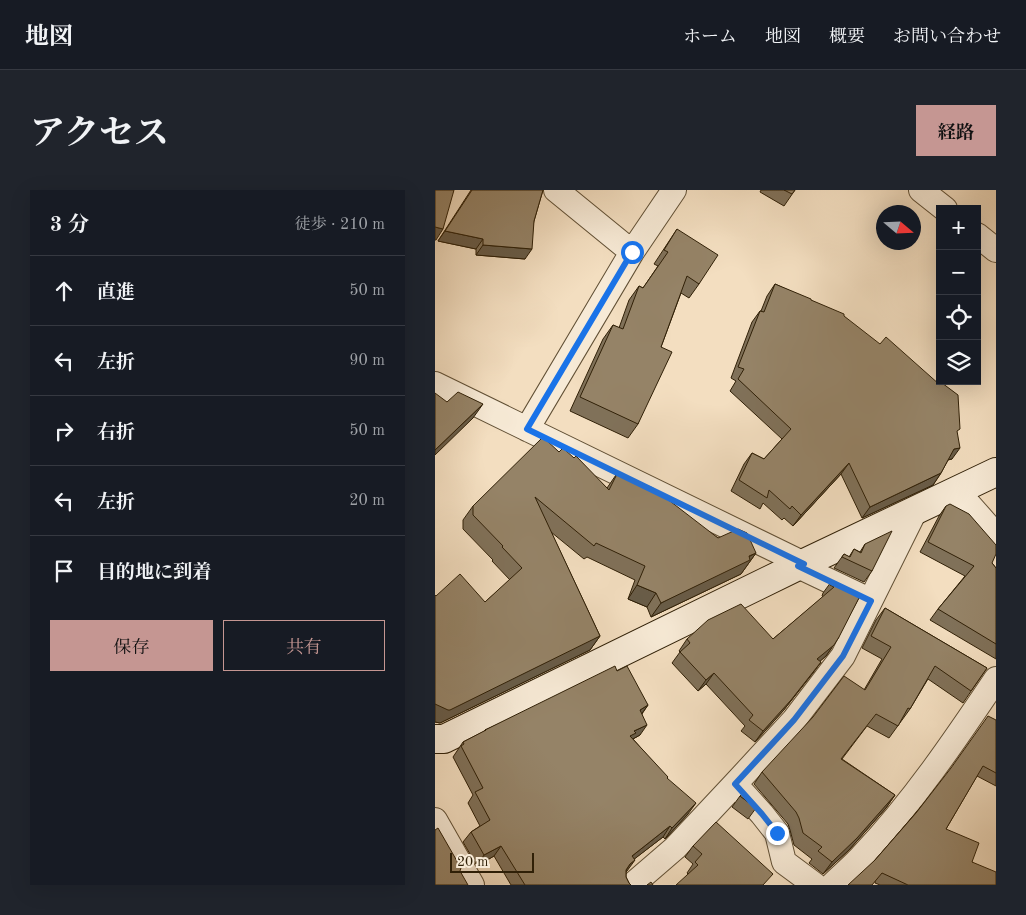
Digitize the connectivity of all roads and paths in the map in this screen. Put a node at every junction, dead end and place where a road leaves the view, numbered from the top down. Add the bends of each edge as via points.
1 (556, 190) edge
2 (674, 190) edge
3 (921, 190) edge
4 (940, 205) edge
5 (981, 238) edge
6 (996, 250) edge
7 (632, 252) junction
8 (435, 384) edge
9 (527, 429) junction
10 (996, 472) edge
11 (957, 491) junction
12 (915, 511) junction
13 (996, 535) edge
14 (801, 565) junction
15 (879, 606) junction
16 (990, 673) edge
17 (435, 739) edge
18 (735, 784) junction
19 (435, 820) edge
20 (472, 885) edge
21 (632, 885) edge
22 (815, 885) edge
23 (832, 885) edge

1 - 7 street
2 - 7 street
3 - 4 street
5 - 6 street
7 - 9 street
8 - 9 street
9 - 14 street
10 - 11 street
11 - 12 street
11 - 13 street
12 - 14 street
12 - 15 street
14 - 15 street
14 - 17 street via 444,739
15 - 18 street via 794,720
16 - 23 street via 961,729 908,801
18 - 21 street via 675,848
18 - 22 street via 777,833 784,862
19 - 20 street

